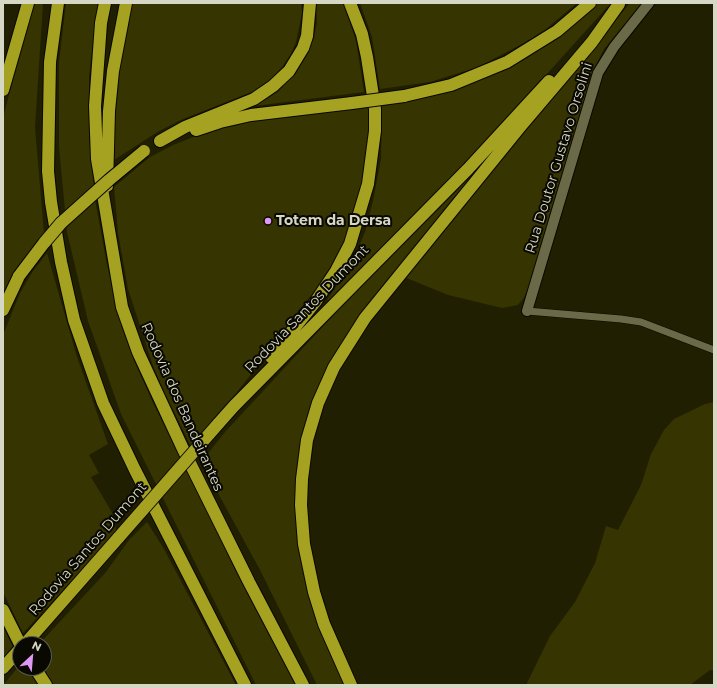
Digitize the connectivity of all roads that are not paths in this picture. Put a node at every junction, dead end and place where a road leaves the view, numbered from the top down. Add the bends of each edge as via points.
1 (28, 3) edge
2 (58, 3) edge
3 (105, 3) edge
4 (126, 3) edge
5 (310, 3) edge
6 (350, 3) edge
7 (590, 3) edge
8 (619, 3) edge
9 (649, 3) edge
10 (3, 90) edge
11 (160, 141) junction
12 (106, 217) junction
13 (3, 310) edge
14 (527, 311) joint
15 (714, 350) edge
16 (234, 406) junction
17 (5, 615) edge
18 (16, 636) edge
19 (31, 636) edge
20 (12, 658) edge
21 (3, 668) edge
22 (40, 676) edge
23 (46, 685) edge
24 (245, 685) edge
25 (303, 685) edge
26 (351, 685) edge

1 - 10 highway
2 - 24 highway via 50,62 48,171 56,232 74,320 103,403
3 - 12 highway, Rodovia dos Bandeirantes via 101,23 95,106 98,159
4 - 12 highway via 114,63 109,111
5 - 11 highway via 307,36 303,48 289,71 273,86 254,99 184,127
6 - 16 highway via 362,34 375,109 375,131 368,184 359,218 350,244 336,271 316,301
7 - 11 highway, bridge via 552,35 507,62 452,85 404,96 251,115
8 - 16 highway, Rodovia Santos Dumont via 464,174
8 - 26 highway via 592,42 365,318 343,350 325,386 312,420 304,458 301,521 307,566 314,592 324,624
9 - 14 street, Rua Doutor Gustavo Orsolini via 614,47 598,73
11 - 13 highway, bridge via 144,151 61,223 19,276
12 - 25 highway, Rodovia dos Bandeirantes via 122,307 138,352 186,456
14 - 15 street via 641,322
16 - 19 highway, Rodovia Santos Dumont, bridge
17 - 18 highway
20 - 21 highway
22 - 23 highway

